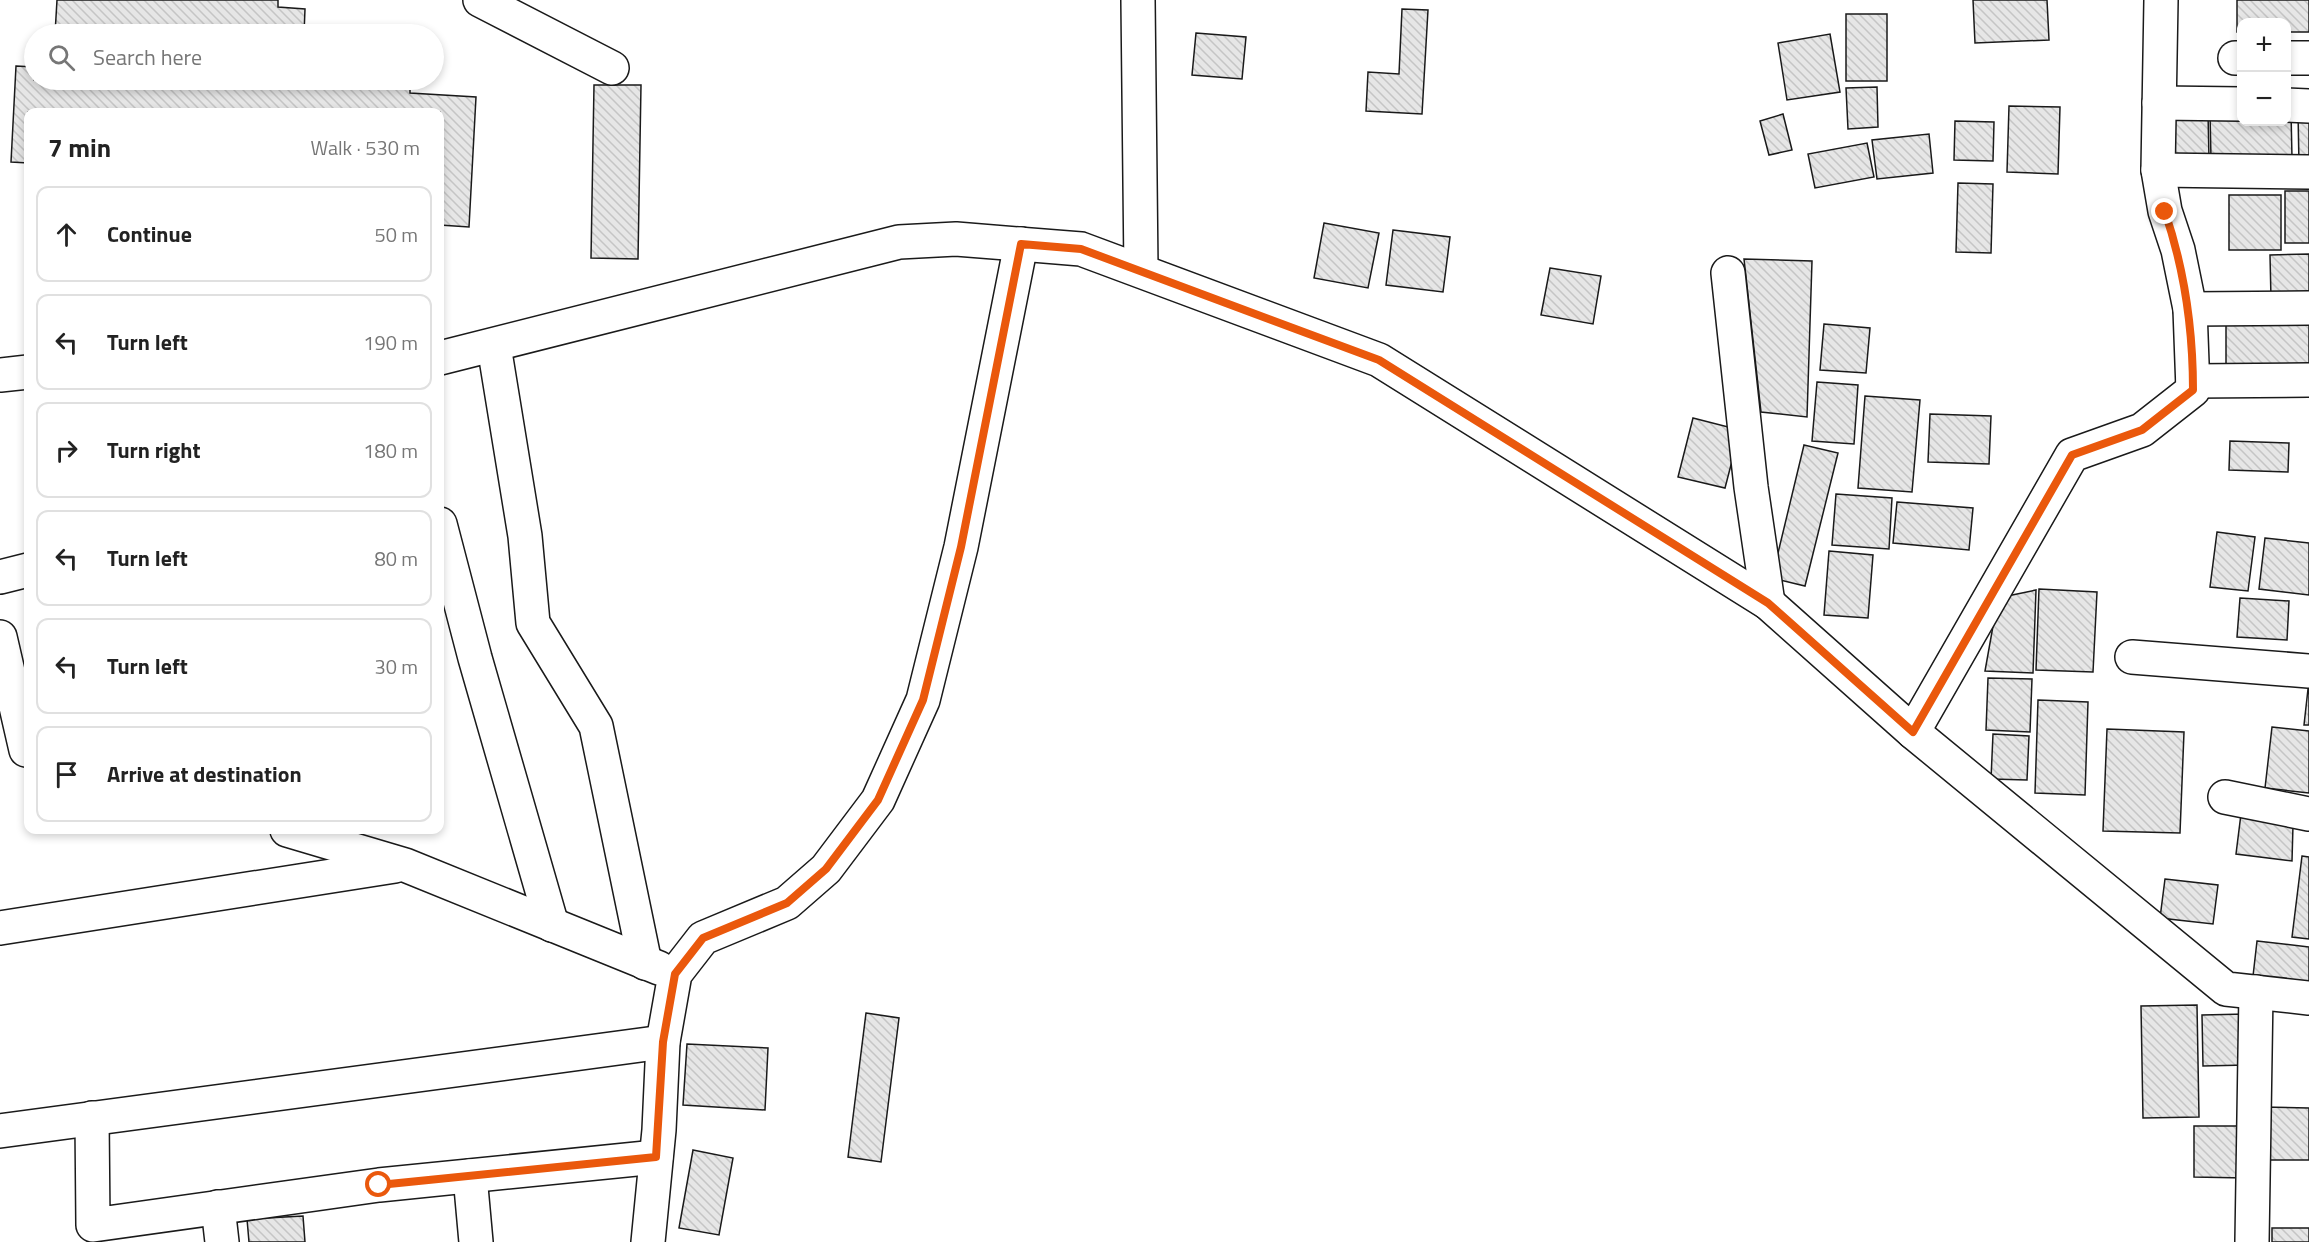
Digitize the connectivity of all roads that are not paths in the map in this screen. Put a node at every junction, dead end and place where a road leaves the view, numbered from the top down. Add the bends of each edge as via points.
1 (480, 0) edge
2 (1138, 0) edge
3 (2161, 0) edge
4 (2291, 58) edge
5 (2309, 58) edge
6 (612, 68) dead end
7 (2159, 103) junction
8 (2237, 105) edge
9 (2291, 105) edge
10 (2309, 105) edge
11 (2158, 170) junction
12 (2309, 172) edge
13 (1021, 244) junction
14 (1141, 270) junction
15 (1728, 273) dead end
16 (2309, 308) edge
17 (2190, 309) junction
18 (495, 346) junction
19 (444, 357) edge
20 (24, 372) edge
21 (0, 375) edge
22 (2309, 380) edge
23 (2193, 381) junction
24 (444, 539) edge
25 (24, 571) edge
26 (0, 577) edge
27 (1768, 603) junction
28 (0, 637) edge
29 (2132, 657) dead end
30 (2309, 671) edge
31 (0, 725) edge
32 (1913, 732) junction
33 (18, 752) edge
34 (2224, 798) dead end
35 (2309, 814) edge
36 (300, 834) edge
37 (405, 865) junction
38 (552, 925) junction
39 (0, 928) edge
40 (645, 963) junction
41 (675, 974) junction
42 (2256, 992) junction
43 (2309, 999) edge
44 (663, 1042) junction
45 (92, 1118) junction
46 (0, 1131) edge
47 (656, 1157) junction
48 (470, 1176) junction
49 (218, 1207) junction
50 (222, 1242) edge
51 (476, 1242) edge
52 (648, 1242) edge
53 (2252, 1242) edge

1 - 6 street
2 - 14 street
3 - 7 street
4 - 5 street
7 - 8 street
7 - 11 street
9 - 10 street
11 - 12 street
11 - 17 street
13 - 14 street via 1081,249
13 - 18 street via 956,239 898,242
13 - 41 street via 961,547 923,700 878,800 826,869 787,903 703,938
14 - 27 street via 1379,360
15 - 27 street
16 - 17 street
17 - 23 street
18 - 19 street
18 - 40 street via 525,536 533,623 596,726
20 - 21 street
22 - 23 street
23 - 32 street via 2193,390 2142,430 2072,455
24 - 38 street
25 - 26 street
27 - 32 street
28 - 33 street
29 - 30 street
31 - 33 street
32 - 42 street via 2226,988
34 - 35 street
36 - 37 street
37 - 38 street
37 - 39 street
38 - 40 street
40 - 41 street
41 - 44 street
42 - 43 street
42 - 53 street
44 - 45 street
44 - 47 street
45 - 46 street
45 - 49 street via 93,1225
47 - 48 street
47 - 52 street
48 - 49 street
48 - 51 street
49 - 50 street

